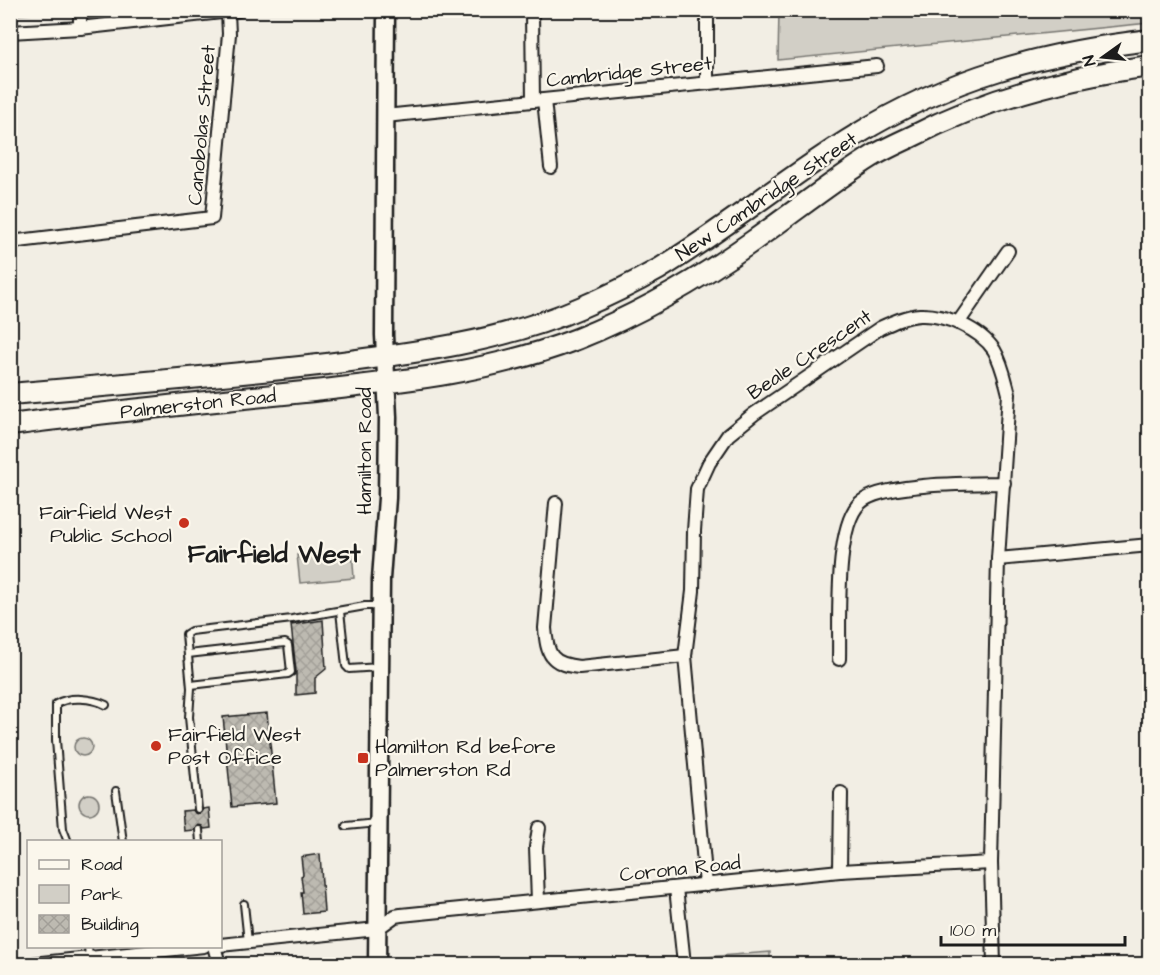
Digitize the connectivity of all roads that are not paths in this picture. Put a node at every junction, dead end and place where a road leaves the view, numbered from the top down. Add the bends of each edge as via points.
1 (80, 10) edge
2 (386, 10) edge
3 (532, 10) edge
4 (707, 10) edge
5 (233, 11) edge
6 (80, 28) junction
7 (10, 32) edge
8 (1149, 40) edge
9 (877, 66) dead end
10 (1149, 66) edge
11 (707, 83) junction
12 (539, 100) junction
13 (385, 116) junction
14 (552, 166) dead end
15 (10, 242) edge
16 (1008, 251) dead end
17 (958, 323) junction
18 (384, 357) junction
19 (386, 384) junction
20 (10, 394) edge
21 (10, 424) edge
22 (1004, 483) junction
23 (556, 503) dead end
24 (1149, 545) edge
25 (998, 560) junction
26 (381, 606) junction
27 (340, 611) junction
28 (188, 654) junction
29 (685, 656) junction
30 (839, 659) dead end
31 (380, 667) junction
32 (191, 685) junction
33 (106, 705) dead end
34 (116, 792) dead end
35 (841, 794) dead end
36 (198, 809) dead end
37 (378, 823) junction
38 (346, 826) dead end
39 (540, 828) dead end
40 (199, 830) dead end
41 (67, 840) edge
42 (123, 840) edge
43 (200, 840) edge
44 (991, 864) junction
45 (840, 872) junction
46 (706, 885) junction
47 (676, 888) junction
48 (538, 902) junction
49 (244, 904) dead end
50 (377, 928) junction
51 (248, 942) junction
52 (222, 945) edge
53 (171, 948) edge
54 (215, 948) edge
55 (89, 953) edge
56 (57, 963) edge
57 (32, 964) edge
58 (219, 964) edge
59 (376, 964) edge
60 (684, 964) edge
61 (994, 964) edge

1 - 6 street
2 - 13 main road, Hamilton Road
3 - 12 street
4 - 11 street
5 - 6 street
5 - 15 street, Canobolas Street via 212,218
6 - 7 street
8 - 18 highway, New Cambridge Street via 1067,52 1011,65 955,85 858,133 659,269 619,290 536,324 464,343
9 - 11 street, Cambridge Street
10 - 19 highway, New Cambridge Street via 1058,81 1018,92 926,128 866,160 678,290 577,339 472,370
11 - 12 street, Cambridge Street
12 - 13 street, Cambridge Street
12 - 14 street
13 - 18 main road, Hamilton Road
16 - 17 street
17 - 22 street, Beale Crescent via 993,349 1004,372 1009,394
17 - 29 street, Beale Crescent via 921,315 880,328 728,435 697,489 693,591
18 - 19 main road, Hamilton Road
18 - 20 highway, Palmerston Road
19 - 21 highway, Palmerston Road
19 - 26 main road, Hamilton Road via 387,498
22 - 25 street, Beale Crescent
22 - 30 street via 918,486 879,494 860,503 846,528
23 - 29 street via 545,628 552,658 563,665 579,667
24 - 25 street
25 - 44 street, Beale Crescent
26 - 27 lane
26 - 31 main road, Hamilton Road
27 - 28 lane via 191,631 186,634
27 - 31 lane via 346,666
28 - 32 lane
28 - 32 lane via 285,643 291,672
29 - 46 street, Beale Crescent
31 - 37 main road, Hamilton Road
32 - 36 lane via 189,717
33 - 41 lane via 96,700 63,700 56,704 60,793
34 - 42 lane
35 - 45 street
37 - 38 lane
37 - 50 main road, Hamilton Road
39 - 48 street via 536,847
40 - 43 lane
44 - 45 street, Corona Road
44 - 61 street, Beale Crescent
45 - 46 street, Corona Road
46 - 47 street, Corona Road
47 - 48 street, Corona Road
47 - 60 street
48 - 50 street, Corona Road via 400,915
49 - 51 lane
50 - 51 street
50 - 59 main road, Hamilton Road
51 - 52 street
53 - 55 street
54 - 58 street
55 - 56 street
56 - 57 street

